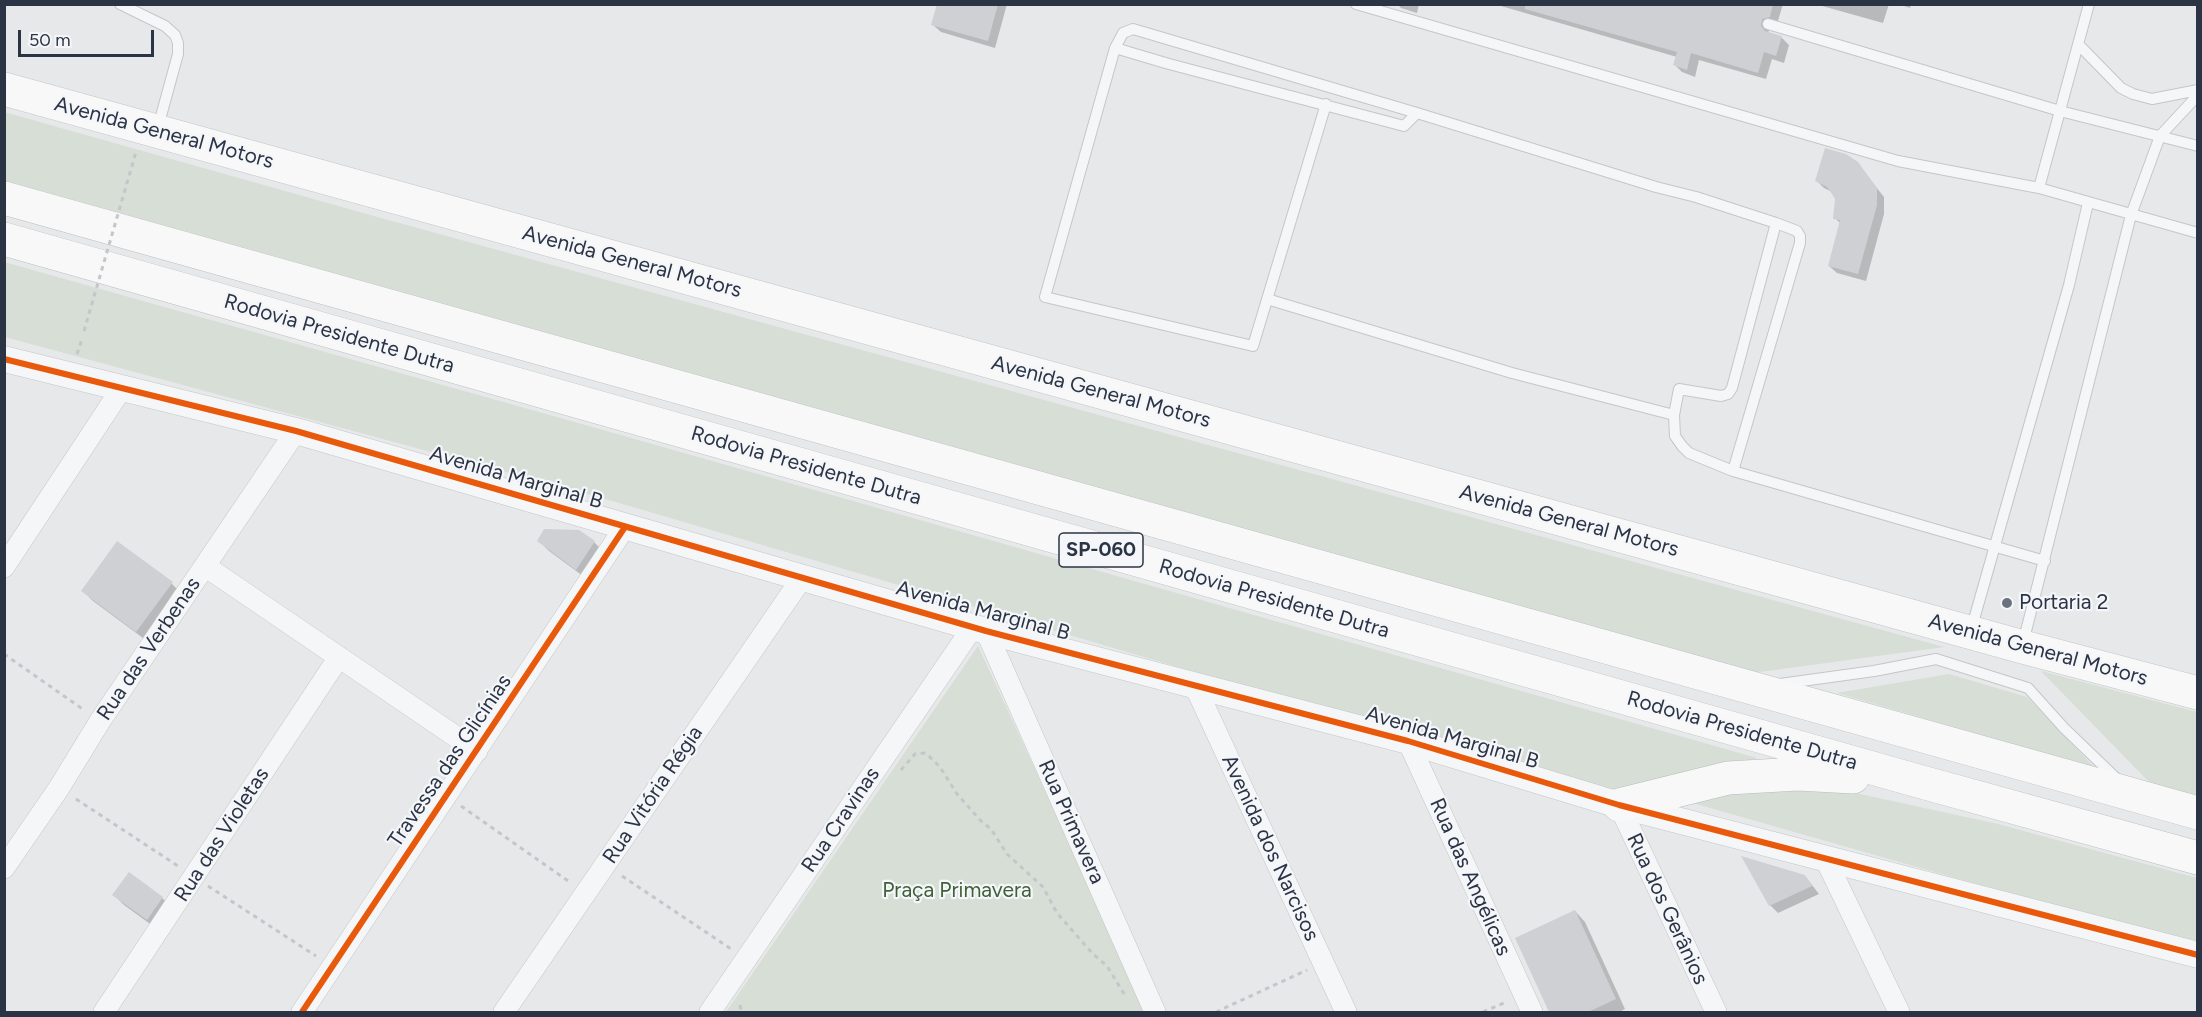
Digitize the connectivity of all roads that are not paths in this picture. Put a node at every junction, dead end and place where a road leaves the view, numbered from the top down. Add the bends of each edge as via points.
1 (120, 4) edge
2 (1356, 4) edge
3 (2090, 4) edge
4 (1768, 24) dead end
5 (2078, 44) junction
6 (1115, 48) junction
7 (4, 89) edge
8 (2198, 93) edge
9 (1326, 104) junction
10 (2060, 111) junction
11 (1417, 113) junction
12 (2160, 136) junction
13 (146, 141) junction
14 (2198, 146) edge
15 (2039, 188) junction
16 (4, 198) edge
17 (2088, 202) junction
18 (2131, 214) junction
19 (1776, 223) junction
20 (2198, 233) edge
21 (4, 239) edge
22 (1267, 299) junction
23 (4, 359) edge
24 (122, 388) junction
25 (1674, 415) junction
26 (296, 430) junction
27 (1733, 471) junction
28 (625, 527) junction
29 (1994, 546) junction
30 (2045, 561) junction
31 (205, 566) junction
32 (4, 567) edge
33 (802, 578) junction
34 (979, 629) junction
35 (1971, 632) junction
36 (2023, 647) junction
37 (339, 657) junction
38 (1194, 684) junction
39 (1752, 688) junction
40 (2198, 693) edge
41 (1408, 741) junction
42 (477, 751) junction
43 (1918, 781) junction
44 (2137, 796) junction
45 (1619, 805) junction
46 (2198, 813) edge
47 (1825, 858) junction
48 (2198, 858) edge
49 (4, 868) edge
50 (2198, 955) edge
51 (1527, 1003) edge
52 (104, 1012) edge
53 (302, 1012) edge
54 (504, 1012) edge
55 (710, 1012) edge
56 (1155, 1012) edge
57 (1346, 1012) edge
58 (1716, 1012) edge
59 (1899, 1012) edge

1 - 13 lane via 165,26 178,43 178,54
2 - 15 lane via 1898,161
3 - 5 lane
4 - 10 lane
5 - 8 lane via 2121,88 2133,94 2152,99
5 - 10 lane
6 - 9 lane
6 - 11 lane via 1124,33 1133,29
6 - 22 lane via 1045,297 1253,346
7 - 13 main road, Avenida General Motors
8 - 12 lane
9 - 11 lane via 1404,126
9 - 22 lane
10 - 12 lane
10 - 15 lane
11 - 19 lane
12 - 14 lane
12 - 18 lane
13 - 35 main road, Avenida General Motors
15 - 17 lane
16 - 39 main road, Rodovia Presidente Dutra / SP-060
17 - 18 lane
17 - 29 lane via 2069,285
18 - 20 lane
18 - 30 lane
19 - 25 lane via 1732,388 1721,396 1679,389
19 - 27 lane via 1797,231 1800,243
21 - 43 main road, Rodovia Presidente Dutra / SP-060
22 - 25 lane via 1512,373
23 - 24 street, Avenida Marginal B
24 - 26 street, Avenida Marginal B
24 - 32 street
25 - 27 lane via 1675,436 1689,453
26 - 28 street, Avenida Marginal B
26 - 31 street, Rua das Verbenas
27 - 29 lane
28 - 33 street, Avenida Marginal B
28 - 42 street, Travessa das Glicínias
29 - 30 lane
29 - 35 lane
30 - 36 lane
31 - 37 street
31 - 49 street, Rua das Verbenas
33 - 34 street, Avenida Marginal B
33 - 54 street, Rua Vitória Régia
34 - 38 street, Avenida Marginal B
34 - 55 street, Rua Cravinas
34 - 56 street, Rua Primavera
35 - 36 main road, Avenida General Motors
36 - 40 main road, Avenida General Motors
37 - 42 street
37 - 52 street, Rua das Violetas
38 - 41 street, Avenida Marginal B
38 - 57 street, Avenida dos Narcisos
39 - 44 main road, Rodovia Presidente Dutra / SP-060
39 - 44 lane via 1936,659 2028,688 2102,767
41 - 45 street, Avenida Marginal B
41 - 51 street, Rua das Angélicas
42 - 53 street, Travessa das Glicínias
43 - 45 main road via 1798,774 1728,778
43 - 48 main road, Rodovia Presidente Dutra / SP-060
44 - 46 main road, Rodovia Presidente Dutra / SP-060
45 - 47 street, Avenida Marginal B
45 - 58 street, Rua dos Gerânios
47 - 50 street, Avenida Marginal B
47 - 59 street

